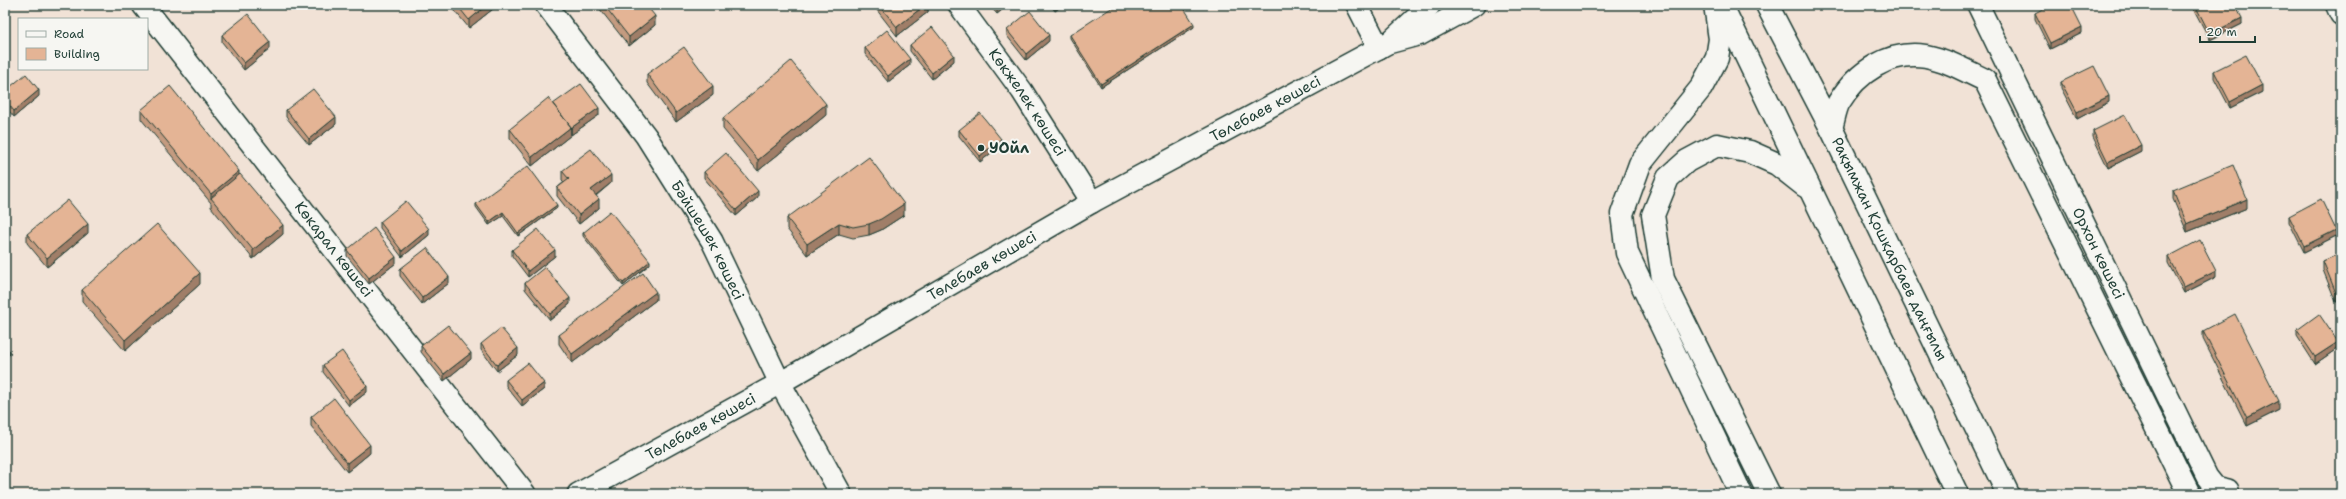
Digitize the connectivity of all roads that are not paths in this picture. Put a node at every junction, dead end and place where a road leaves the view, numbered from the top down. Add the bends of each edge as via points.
1 (143, 5) edge
2 (546, 5) edge
3 (959, 5) edge
4 (1357, 5) edge
5 (1430, 5) edge
6 (1474, 5) edge
7 (1715, 5) edge
8 (1721, 5) edge
9 (1767, 5) edge
10 (1978, 5) edge
11 (2337, 5) edge
12 (2341, 14) edge
13 (1384, 46) junction
14 (1831, 128) junction
15 (1807, 187) junction
16 (1092, 202) junction
17 (780, 383) junction
18 (2228, 490) dead end
19 (524, 494) edge
20 (578, 494) edge
21 (841, 494) edge
22 (1741, 494) edge
23 (1769, 494) edge
24 (1957, 494) edge
25 (2008, 494) edge
26 (2189, 494) edge

1 - 19 street, Көкарал көшесі
2 - 17 street, Бәйшешек көшесі via 646,136 712,241
3 - 16 street, Көкжелек көшесі via 1022,90
4 - 13 street
5 - 13 street, Төлебаев көшесі
6 - 13 street, Төлебаев көшесі via 1421,34
7 - 22 main road via 1720,39 1717,58 1701,88 1640,164 1622,214 1627,253
8 - 15 main road
9 - 14 main road, Рақымжан Қошқарбаев даңғылы
10 - 18 street, Орхон көшесі via 2207,477 2215,487
11 - 12 main road
13 - 16 street, Төлебаев көшесі
14 - 25 main road, Рақымжан Қошқарбаев даңғылы
14 - 26 main road via 1839,103 1854,81 1874,65 1899,57 1925,56 1950,63 1985,80
15 - 23 main road via 1776,164 1757,155 1717,145 1687,161 1668,178 1653,215 1663,279
15 - 24 main road
16 - 17 street, Төлебаев көшесі
17 - 20 street, Төлебаев көшесі
17 - 21 street, Бәйшешек көшесі

